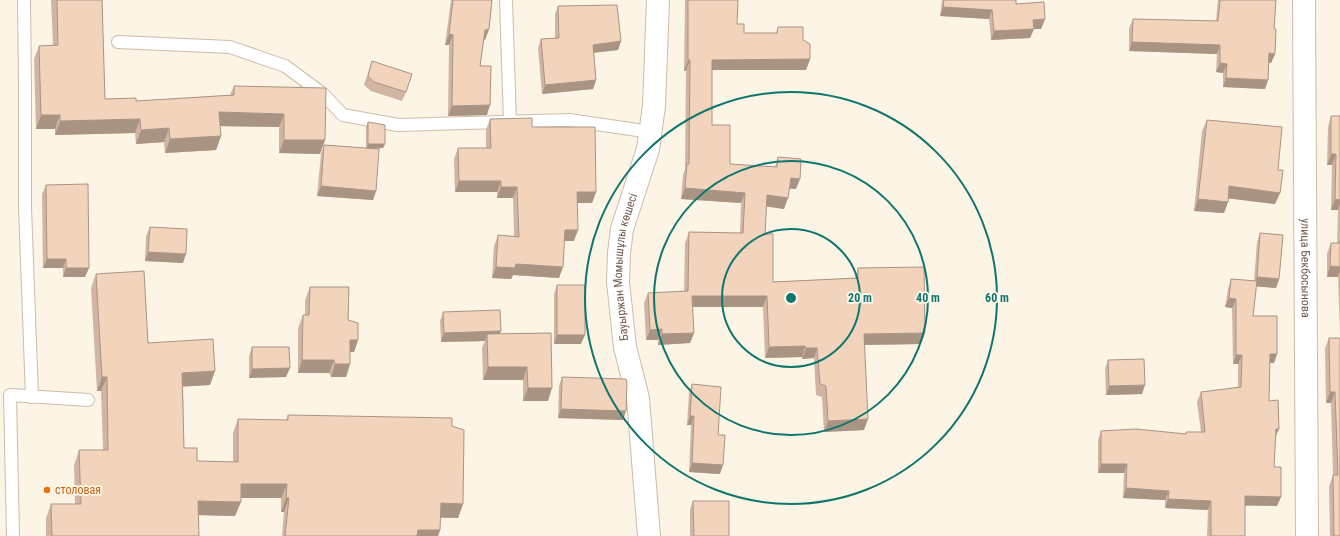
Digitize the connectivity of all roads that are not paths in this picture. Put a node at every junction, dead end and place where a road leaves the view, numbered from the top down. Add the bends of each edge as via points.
1 (24, 0) edge
2 (506, 0) edge
3 (658, 0) edge
4 (1304, 0) edge
5 (118, 42) dead end
6 (510, 122) junction
7 (651, 132) junction
8 (32, 397) junction
9 (88, 400) dead end
10 (13, 536) edge
11 (649, 536) edge
12 (1307, 536) edge

1 - 8 lane via 25,207
2 - 6 lane
3 - 7 street, Бауыржан Момышұлы көшесі
4 - 12 street, улица Бекбосынова
5 - 6 lane via 230,47 285,66 323,94 343,115 398,125
6 - 7 lane via 569,120
7 - 11 street, Бауыржан Момышұлы көшесі via 648,150 622,229 618,282 625,347 638,398
8 - 9 lane
8 - 10 lane via 10,395

